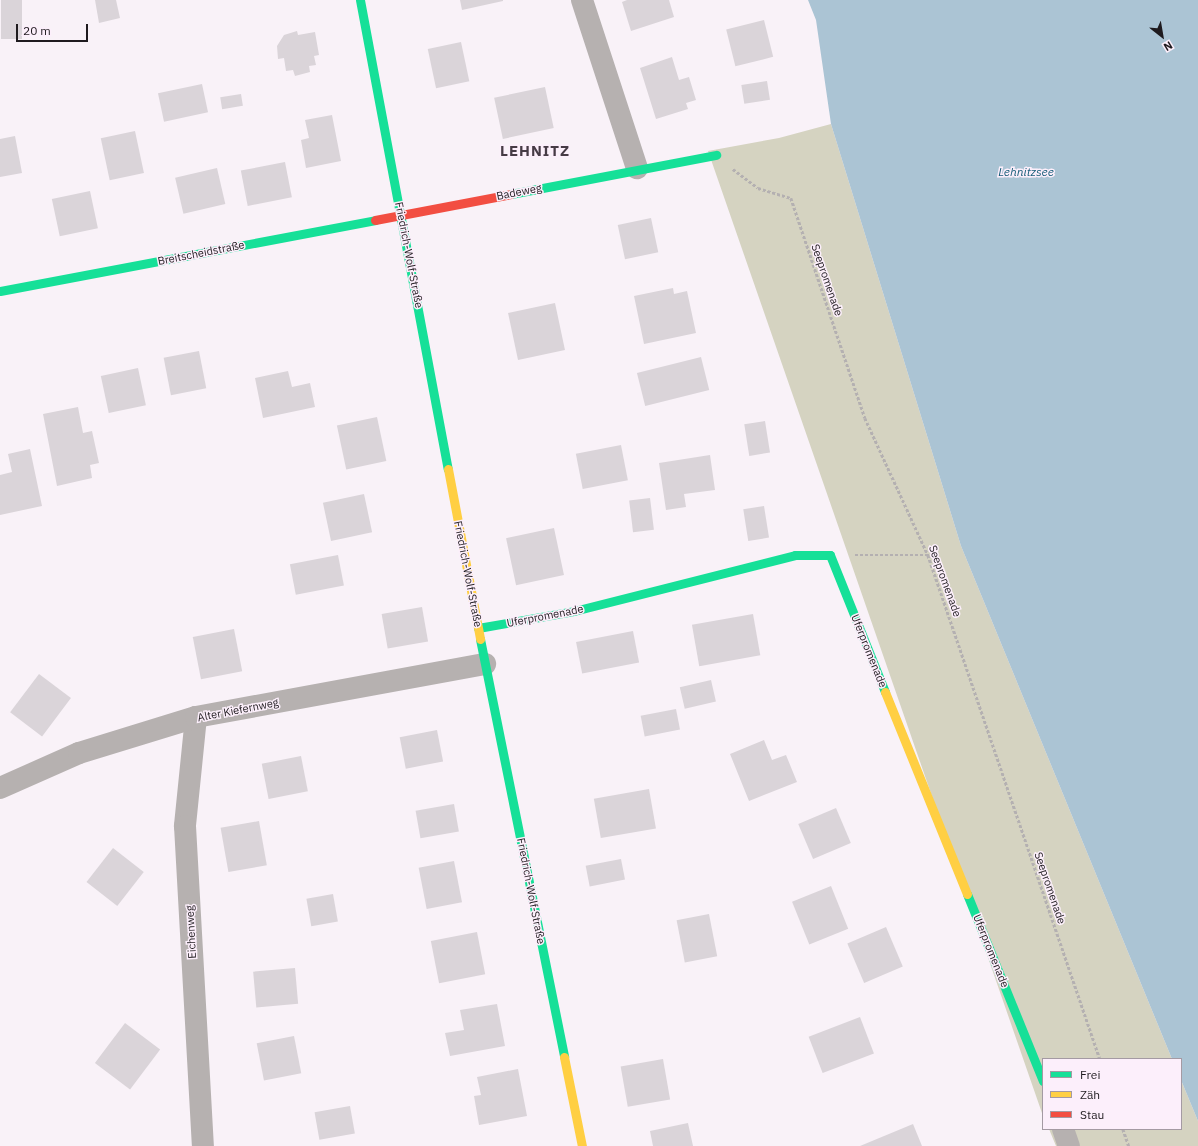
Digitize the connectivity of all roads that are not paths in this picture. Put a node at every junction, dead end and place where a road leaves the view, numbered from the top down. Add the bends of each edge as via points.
1 (360, 0) edge
2 (582, 0) edge
3 (716, 156) road end
4 (637, 168) junction
5 (401, 215) junction
6 (0, 291) edge
7 (478, 628) junction
8 (485, 664) junction
9 (196, 717) junction
10 (0, 788) edge
11 (1042, 1079) edge
12 (1062, 1130) edge
13 (203, 1146) edge
14 (582, 1146) edge
15 (1069, 1146) edge

1 - 5 street, Friedrich-Wolf-Straße
2 - 4 street
3 - 4 street, Badeweg
4 - 5 street, Badeweg
5 - 6 street, Breitscheidstraße
5 - 7 street, Friedrich-Wolf-Straße
7 - 8 street, Friedrich-Wolf-Straße
7 - 11 street, Uferpromenade via 574,611 795,555 830,555
8 - 9 street, Alter Kiefernweg
8 - 14 street, Friedrich-Wolf-Straße
9 - 10 street, Alter Kiefernweg via 79,752
9 - 13 street, Eichenweg via 185,826
12 - 15 street

